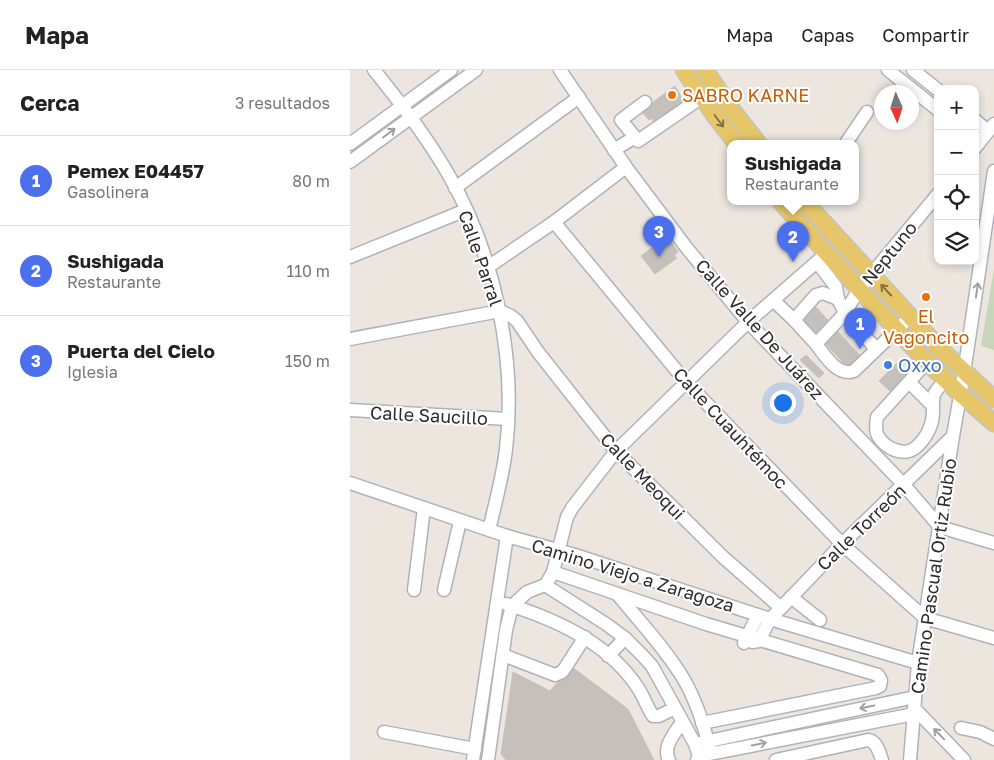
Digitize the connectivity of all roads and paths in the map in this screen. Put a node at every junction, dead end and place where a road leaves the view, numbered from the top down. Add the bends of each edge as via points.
1 (374, 70) edge
2 (451, 70) edge
3 (476, 70) edge
4 (560, 70) edge
5 (684, 70) edge
6 (705, 70) edge
7 (888, 70) edge
8 (912, 70) edge
9 (902, 81) junction
10 (934, 87) edge
11 (579, 97) junction
12 (702, 97) junction
13 (645, 102) dead end
14 (403, 106) junction
15 (934, 107) edge
16 (868, 112) dead end
17 (410, 117) junction
18 (979, 122) edge
19 (991, 127) edge
20 (635, 137) junction
21 (734, 140) edge
22 (756, 140) edge
23 (848, 140) edge
24 (979, 141) edge
25 (350, 144) edge
26 (614, 150) junction
27 (350, 162) edge
28 (626, 167) junction
29 (994, 171) edge
30 (455, 188) junction
31 (934, 199) edge
32 (992, 202) edge
33 (783, 205) edge
34 (809, 205) edge
35 (466, 210) junction
36 (554, 222) junction
37 (350, 257) edge
38 (822, 258) junction
39 (488, 267) junction
40 (872, 275) junction
41 (860, 289) junction
42 (838, 298) junction
43 (773, 300) junction
44 (500, 311) junction
45 (844, 313) junction
46 (910, 317) junction
47 (794, 320) junction
48 (748, 322) junction
49 (896, 329) junction
50 (350, 339) edge
51 (816, 344) junction
52 (876, 349) junction
53 (927, 362) junction
54 (964, 373) junction
55 (946, 380) junction
56 (686, 382) junction
57 (909, 382) junction
58 (960, 393) junction
59 (994, 400) edge
60 (933, 406) junction
61 (350, 410) edge
62 (508, 419) junction
63 (994, 423) edge
64 (953, 436) junction
65 (616, 451) junction
66 (350, 483) edge
67 (904, 485) junction
68 (424, 508) junction
69 (460, 521) junction
70 (940, 527) junction
71 (489, 530) junction
72 (506, 536) junction
73 (994, 543) edge
74 (842, 544) junction
75 (558, 550) junction
76 (553, 572) junction
77 (545, 585) junction
78 (414, 590) dead end
79 (444, 590) dead end
80 (618, 595) junction
81 (791, 597) junction
82 (497, 602) junction
83 (512, 606) junction
84 (781, 608) junction
85 (764, 617) junction
86 (925, 618) junction
87 (820, 620) dead end
88 (585, 637) junction
89 (625, 638) junction
90 (994, 638) edge
91 (753, 639) junction
92 (503, 655) junction
93 (608, 656) junction
94 (668, 656) junction
95 (918, 663) junction
96 (652, 666) junction
97 (798, 705) junction
98 (914, 706) junction
99 (675, 708) junction
100 (682, 722) junction
101 (801, 722) junction
102 (702, 723) junction
103 (962, 728) dead end
104 (384, 732) dead end
105 (803, 735) junction
106 (994, 739) edge
107 (704, 752) edge
108 (474, 754) edge
109 (808, 757) edge
110 (488, 760) edge
111 (668, 760) edge
112 (776, 760) edge
113 (882, 760) edge
114 (910, 760) edge
115 (964, 760) edge

1 - 14 street, Calle Parral
2 - 14 street
3 - 17 street
4 - 11 street, Calle Valle De Juárez
5 - 12 main road
6 - 22 main road
7 - 9 street
8 - 9 street
8 - 10 street
9 - 15 street
11 - 26 street, Calle Valle De Juárez
11 - 30 street
12 - 20 street via 638,141
12 -> 21 main road
13 - 20 street via 621,120
14 - 17 street, Calle Parral
14 - 25 street
16 - 23 street
27 -> 17 street
17 - 30 street, Calle Parral
18 - 19 street
19 - 24 street
20 - 26 street
26 - 28 street, Calle Valle De Juárez
28 - 36 street
28 - 48 street, Calle Valle De Juárez
29 - 32 street, Camino Pascual Ortiz Rubio
30 - 35 street, Calle Parral
31 - 40 street, Neptuno
54 -> 32 street, Camino Pascual Ortiz Rubio
33 - 38 main road
34 - 40 main road
35 - 37 street
35 - 39 street, Calle Parral
36 - 39 street
36 - 56 street, Calle Cuauhtémoc
38 - 41 main road
38 - 42 street
38 - 43 street
39 - 44 street, Calle Parral
40 - 41 street, Neptuno
46 -> 40 main road
41 - 45 street, Neptuno
41 - 49 main road
42 - 45 street
42 - 47 street via 823,293 816,295
43 - 47 street
43 - 48 street
44 - 50 street
44 - 62 street, Calle Parral via 507,365
44 - 65 street, Calle Meoqui via 517,321
45 - 51 street, Neptuno
45 - 52 street
46 - 49 street
46 - 54 main road
47 - 51 street
48 - 56 street
48 - 67 street, Calle Valle De Juárez
49 - 52 street
49 - 53 main road
51 - 52 street via 841,371 846,372 854,371
53 - 55 main road
53 - 57 street
54 - 58 street, Camino Pascual Ortiz Rubio
54 - 59 main road
55 - 58 main road
55 - 60 street via 935,393
56 - 65 street
56 - 74 street, Calle Cuauhtémoc
57 - 60 street
57 - 60 street via 877,417 878,437 898,451 914,449 931,425
58 - 63 main road
58 - 64 street, Camino Pascual Ortiz Rubio
61 - 62 street, Calle Saucillo
62 - 71 street, Calle Parral via 500,486
64 - 67 street, Calle Torreón
64 - 70 street, Camino Pascual Ortiz Rubio
65 - 75 street via 567,516
65 - 84 street, Calle Meoqui via 723,557
66 - 68 street, Camino Viejo a Zaragoza
67 - 70 street, Calle Valle De Juárez
67 - 74 street, Calle Torreón
68 - 69 street, Camino Viejo a Zaragoza
68 - 78 street
69 - 71 street, Camino Viejo a Zaragoza
69 - 79 street
70 - 73 street
70 - 86 street, Camino Pascual Ortiz Rubio
71 - 72 street, Camino Viejo a Zaragoza
72 - 75 street, Camino Viejo a Zaragoza
72 - 82 street
74 - 81 street, Calle Torreón
74 - 86 street, Calle Cuauhtémoc
75 - 76 street
75 - 85 street, Camino Viejo a Zaragoza
76 - 77 street
76 - 80 street
77 - 83 street via 527,592
77 - 89 street
80 - 91 street
80 - 94 street
81 - 84 street, Calle Torreón
81 - 87 street
82 - 83 street
82 - 108 street
83 - 88 street
83 - 92 street
84 - 85 street, Calle Torreón
85 - 91 street, Calle Torreón
85 - 95 street, Camino Viejo a Zaragoza
86 - 90 street
86 - 95 street, Camino Pascual Ortiz Rubio
88 - 92 street via 562,672 556,675
88 - 93 street
89 - 93 street
89 - 96 street
91 - 97 street via 878,675 881,680 876,688
92 - 110 street
93 - 99 street via 638,689 652,716
94 - 96 street
94 - 102 street via 684,679
95 - 98 street, Camino Pascual Ortiz Rubio
96 - 99 street
97 - 101 street
97 - 102 street
98 -> 101 street
98 - 105 street
98 - 114 street, Camino Pascual Ortiz Rubio
115 -> 98 street
99 - 100 street
100 - 107 street
100 - 111 street via 667,746
101 - 105 street
101 - 107 street
102 - 107 street
103 - 106 street
104 - 108 street
107 -> 105 street
105 - 109 street
109 - 112 street
109 - 113 street via 868,740 875,744

